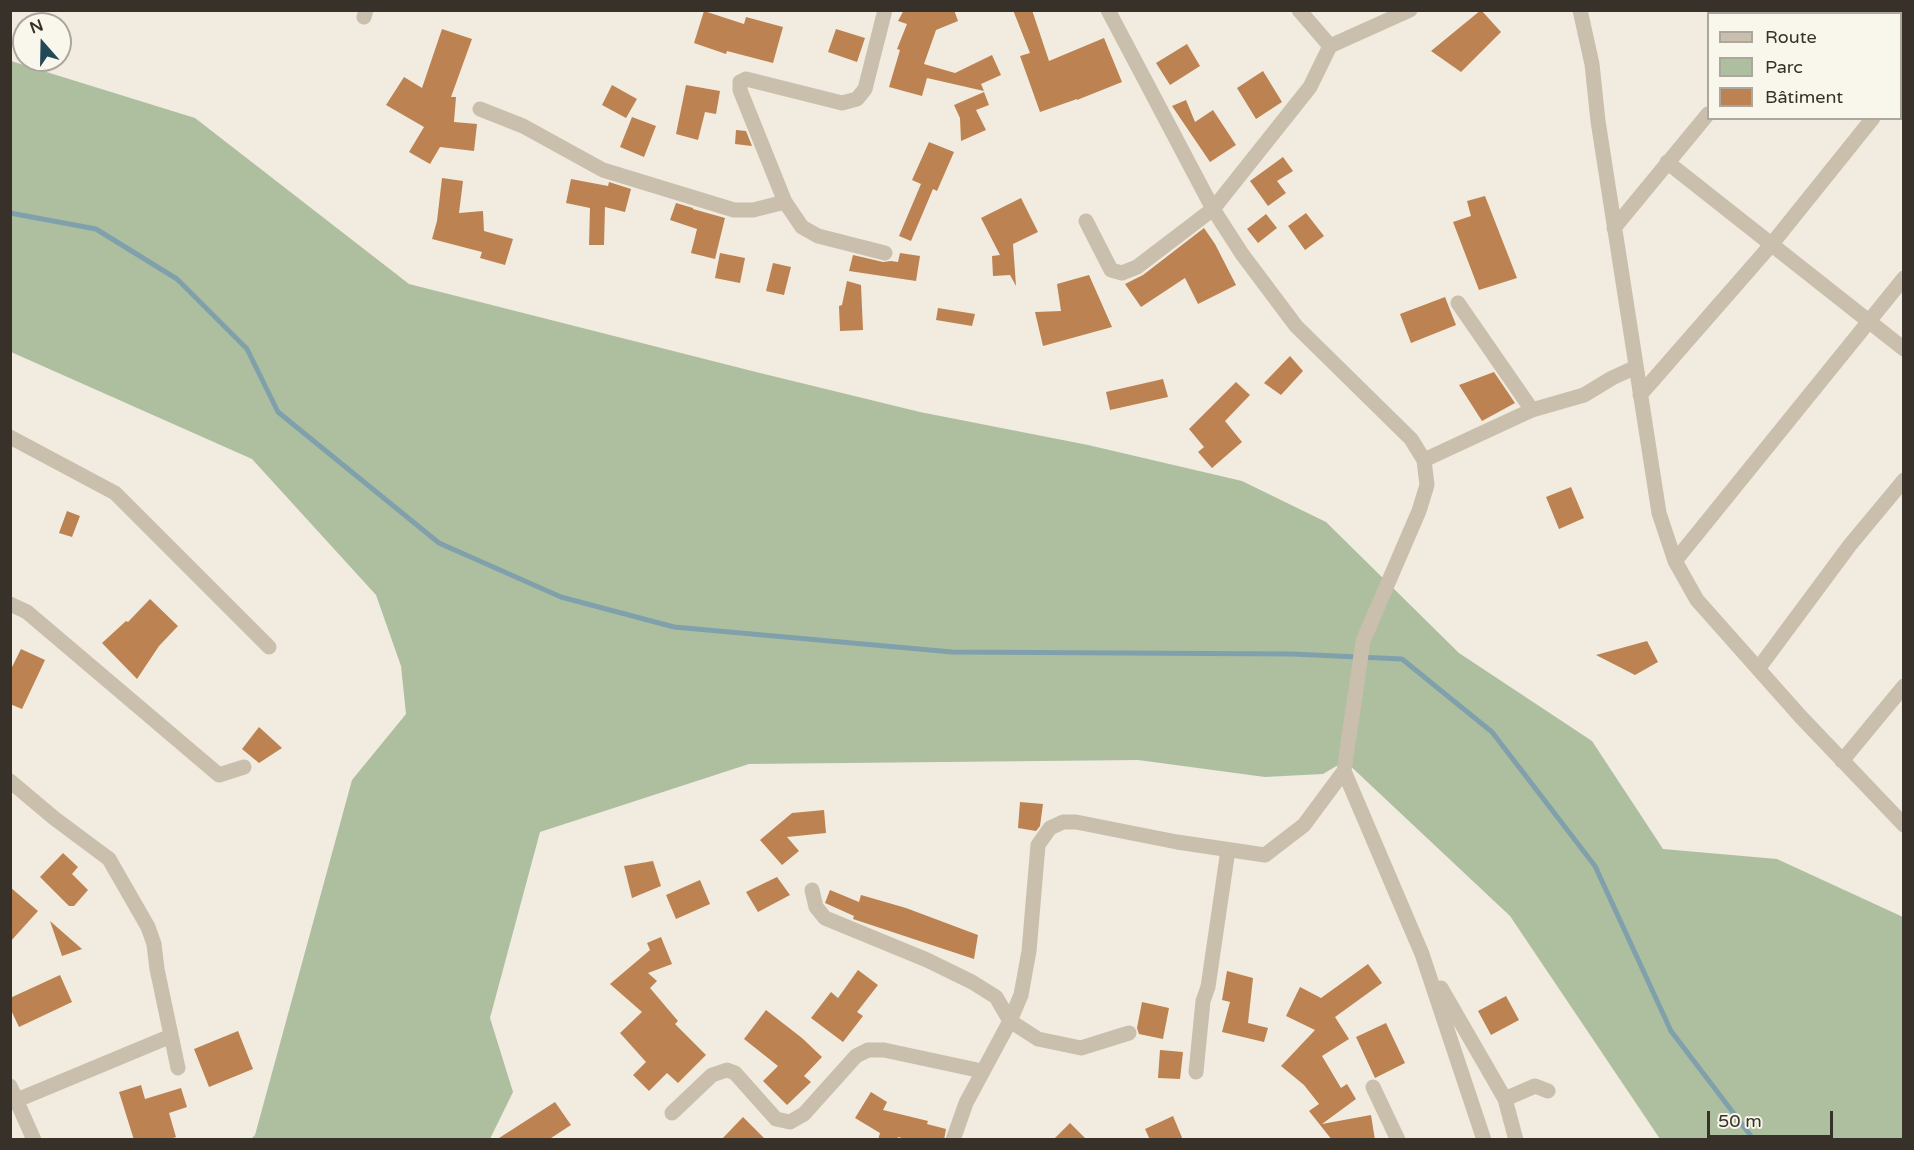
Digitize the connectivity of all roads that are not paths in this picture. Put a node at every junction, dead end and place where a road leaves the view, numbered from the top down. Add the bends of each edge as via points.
1 (885, 10) edge
2 (1108, 10) edge
3 (1299, 10) edge
4 (1410, 10) edge
5 (1580, 10) edge
6 (1330, 46) junction
7 (480, 109) dead end
8 (1707, 115) edge
9 (1871, 120) edge
10 (1667, 162) junction
11 (785, 202) junction
12 (1213, 208) junction
13 (1086, 221) dead end
14 (1614, 228) junction
15 (1771, 245) junction
16 (885, 253) dead end
17 (1904, 278) edge
18 (1458, 303) dead end
19 (1867, 321) junction
20 (1904, 349) edge
21 (1636, 367) junction
22 (1640, 395) junction
23 (1532, 410) junction
24 (10, 437) edge
25 (1424, 460) junction
26 (1904, 480) edge
27 (1674, 561) junction
28 (10, 604) edge
29 (269, 647) dead end
30 (1758, 669) junction
31 (1904, 686) edge
32 (1842, 760) junction
33 (244, 767) dead end
34 (1344, 771) junction
35 (10, 781) edge
36 (1904, 825) edge
37 (1228, 850) junction
38 (812, 890) dead end
39 (1422, 954) junction
40 (1010, 1021) junction
41 (1129, 1033) dead end
42 (171, 1036) junction
43 (178, 1068) dead end
44 (982, 1071) junction
45 (1196, 1072) dead end
46 (1372, 1087) dead end
47 (1548, 1091) dead end
48 (12, 1096) edge
49 (1505, 1099) junction
50 (672, 1113) dead end
51 (34, 1140) edge
52 (953, 1140) edge
53 (1398, 1140) edge
54 (1484, 1140) edge
55 (1516, 1140) edge

1 - 11 street via 865,89 857,99 842,103 746,79 740,82
2 - 12 street
3 - 6 street
4 - 6 street
5 - 14 street via 1592,64
6 - 12 street via 1310,87
7 - 11 street via 523,126 603,170 734,210
8 - 10 street
9 - 15 street
10 - 14 street
10 - 15 street
11 - 16 street via 802,227 818,236
12 - 13 street via 1137,267 1122,273 1111,270
12 - 25 street via 1296,326 1411,439
14 - 21 street
15 - 19 street
15 - 22 street
17 - 19 street
18 - 23 street
19 - 20 street
19 - 27 street
21 - 22 street
21 - 23 street via 1584,395
22 - 27 street via 1659,513
23 - 25 street
24 - 29 street via 115,493
25 - 34 street via 1427,485 1419,511 1363,641
26 - 30 street
27 - 30 street via 1697,600
28 - 33 street via 27,612 219,775
30 - 32 street
31 - 32 street
32 - 36 street
34 - 37 street via 1304,825 1265,855
34 - 39 street
35 - 42 street via 109,859 151,935
37 - 40 street via 1076,822 1050,828 1038,845 1027,961 1021,995
37 - 45 street via 1203,1001
38 - 40 street via 816,907 825,918 972,982 996,997
39 - 49 street
39 - 54 street
40 - 41 street via 1038,1039 1080,1048
40 - 44 street
42 - 43 street
42 - 48 street
44 - 50 street via 868,1050 855,1056 804,1114 790,1122 776,1119 735,1073 727,1070 712,1075
44 - 52 street
46 - 53 street
47 - 49 street via 1535,1086
48 - 51 street
49 - 55 street

